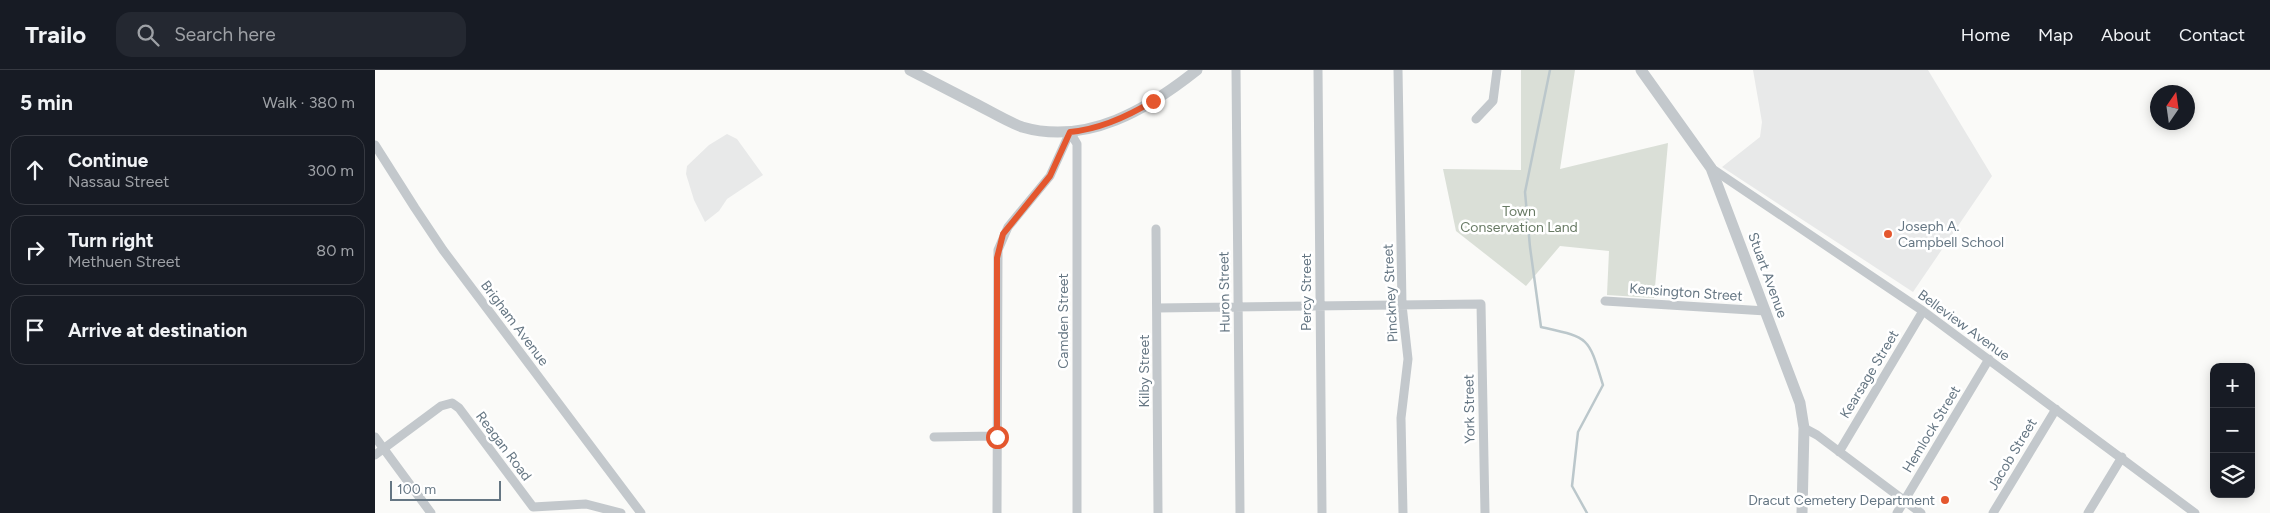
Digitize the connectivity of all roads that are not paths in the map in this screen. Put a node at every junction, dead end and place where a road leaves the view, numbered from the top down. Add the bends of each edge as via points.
1 (910, 70) edge
2 (1197, 70) edge
3 (1235, 70) edge
4 (1318, 70) edge
5 (1398, 70) edge
6 (1497, 70) edge
7 (1641, 70) edge
8 (1476, 119) dead end
9 (1070, 132) junction
10 (375, 144) edge
11 (1711, 168) junction
12 (1156, 229) dead end
13 (1605, 301) dead end
14 (1402, 305) junction
15 (1320, 306) junction
16 (1238, 307) junction
17 (1157, 308) junction
18 (1766, 311) junction
19 (1923, 311) junction
20 (1989, 360) junction
21 (2056, 409) junction
22 (1804, 428) junction
23 (935, 436) dead end
24 (997, 436) junction
25 (375, 437) edge
26 (383, 448) junction
27 (1839, 452) junction
28 (375, 455) edge
29 (2122, 457) junction
30 (1905, 501) junction
31 (2188, 511) edge
32 (431, 513) edge
33 (621, 513) edge
34 (638, 513) edge
35 (997, 513) edge
36 (1077, 513) edge
37 (1159, 513) edge
38 (1240, 513) edge
39 (1322, 513) edge
40 (1403, 513) edge
41 (1485, 513) edge
42 (1802, 513) edge
43 (1897, 513) edge
44 (1921, 513) edge
45 (1993, 513) edge
46 (2088, 513) edge

1 - 9 street via 1023,127
2 - 9 street via 1128,116
3 - 16 street, Huron Street
4 - 15 street, Percy Street
5 - 14 street, Pinckney Street
6 - 8 street via 1493,101
7 - 11 street, Stuart Avenue
9 - 24 street via 1050,176 1008,227 998,250
9 - 36 street, Camden Street via 1077,144
10 - 34 street, Brigham Avenue via 443,250
11 - 18 street, Stuart Avenue
11 - 19 street, Belleview Avenue
12 - 17 street, Kilby Street
13 - 18 street, Kensington Street
14 - 15 street
14 - 40 street, Pinckney Street via 1408,359 1401,418
14 - 41 street, York Street via 1481,304
15 - 16 street
15 - 39 street, Percy Street
16 - 17 street
16 - 38 street, Huron Street
17 - 37 street, Kilby Street
18 - 22 street, Stuart Avenue via 1800,403
19 - 20 street, Belleview Avenue
19 - 27 street, Kearsage Street
20 - 21 street, Belleview Avenue
20 - 30 street, Hemlock Street
21 - 29 street, Belleview Avenue
21 - 45 street, Jacob Street
22 - 27 street
22 - 42 street, Stuart Avenue
23 - 24 street
24 - 35 street
25 - 26 street
26 - 28 street
26 - 32 street
26 - 33 street, Reagan Road via 441,406 452,403 533,507 586,504
27 - 30 street
29 - 31 street, Belleview Avenue
29 - 46 street
30 - 43 street, Hemlock Street
30 - 44 street

